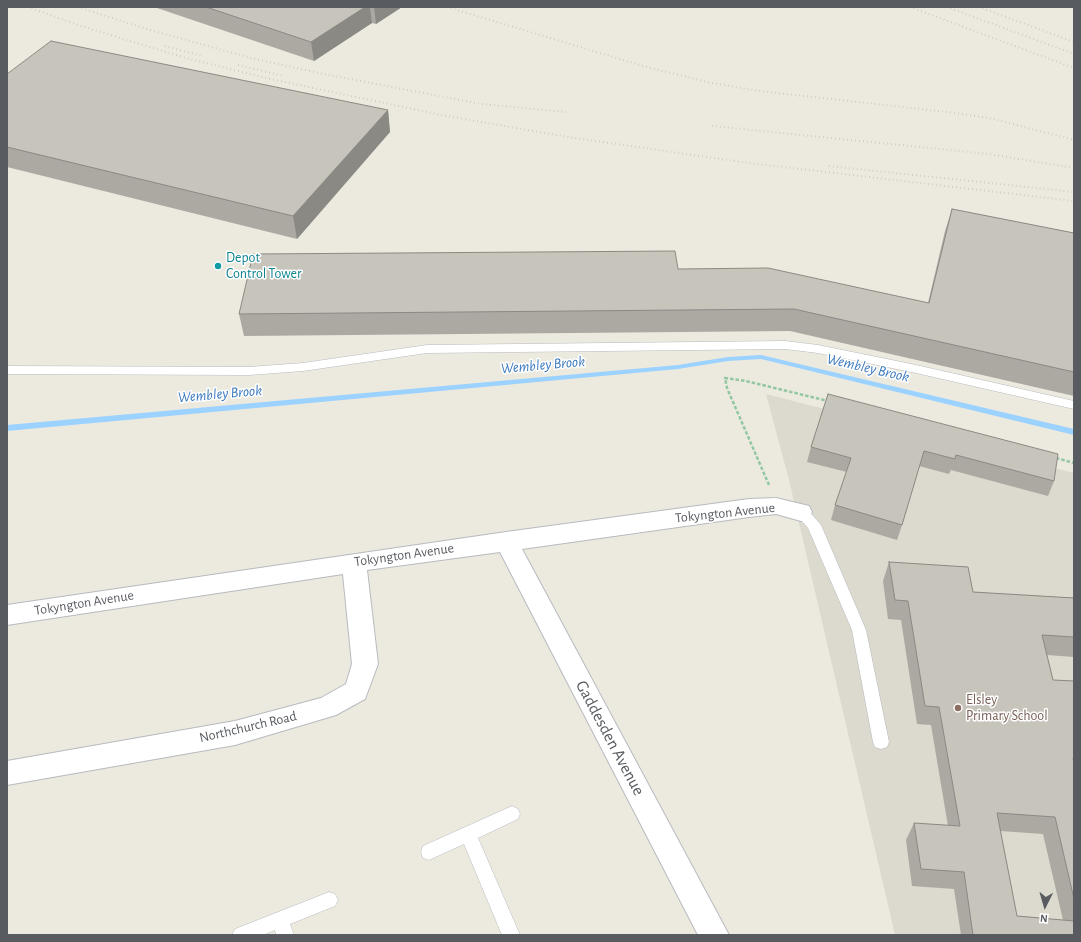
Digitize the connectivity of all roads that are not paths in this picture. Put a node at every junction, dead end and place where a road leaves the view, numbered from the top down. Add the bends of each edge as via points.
1 (7, 370) edge
2 (1074, 405) edge
3 (802, 512) joint
4 (506, 541) junction
5 (354, 563) junction
6 (7, 615) edge
7 (881, 742) dead end
8 (7, 773) edge
9 (512, 814) dead end
10 (468, 834) junction
11 (429, 852) dead end
12 (329, 900) dead end
13 (282, 927) edge
14 (241, 935) edge
15 (511, 935) edge
16 (714, 935) edge

1 - 2 lane via 250,371 303,367 427,349 785,345 818,349 916,369
3 - 4 street, Tokyngton Avenue via 776,506 749,508
3 - 7 lane via 814,526 859,630
4 - 5 street, Tokyngton Avenue
4 - 16 street, Gaddesden Avenue
5 - 6 street, Tokyngton Avenue
5 - 8 street, Northchurch Road via 365,664 356,692 327,707 235,733
9 - 10 lane
10 - 11 lane
10 - 15 lane
12 - 13 lane
13 - 14 lane

